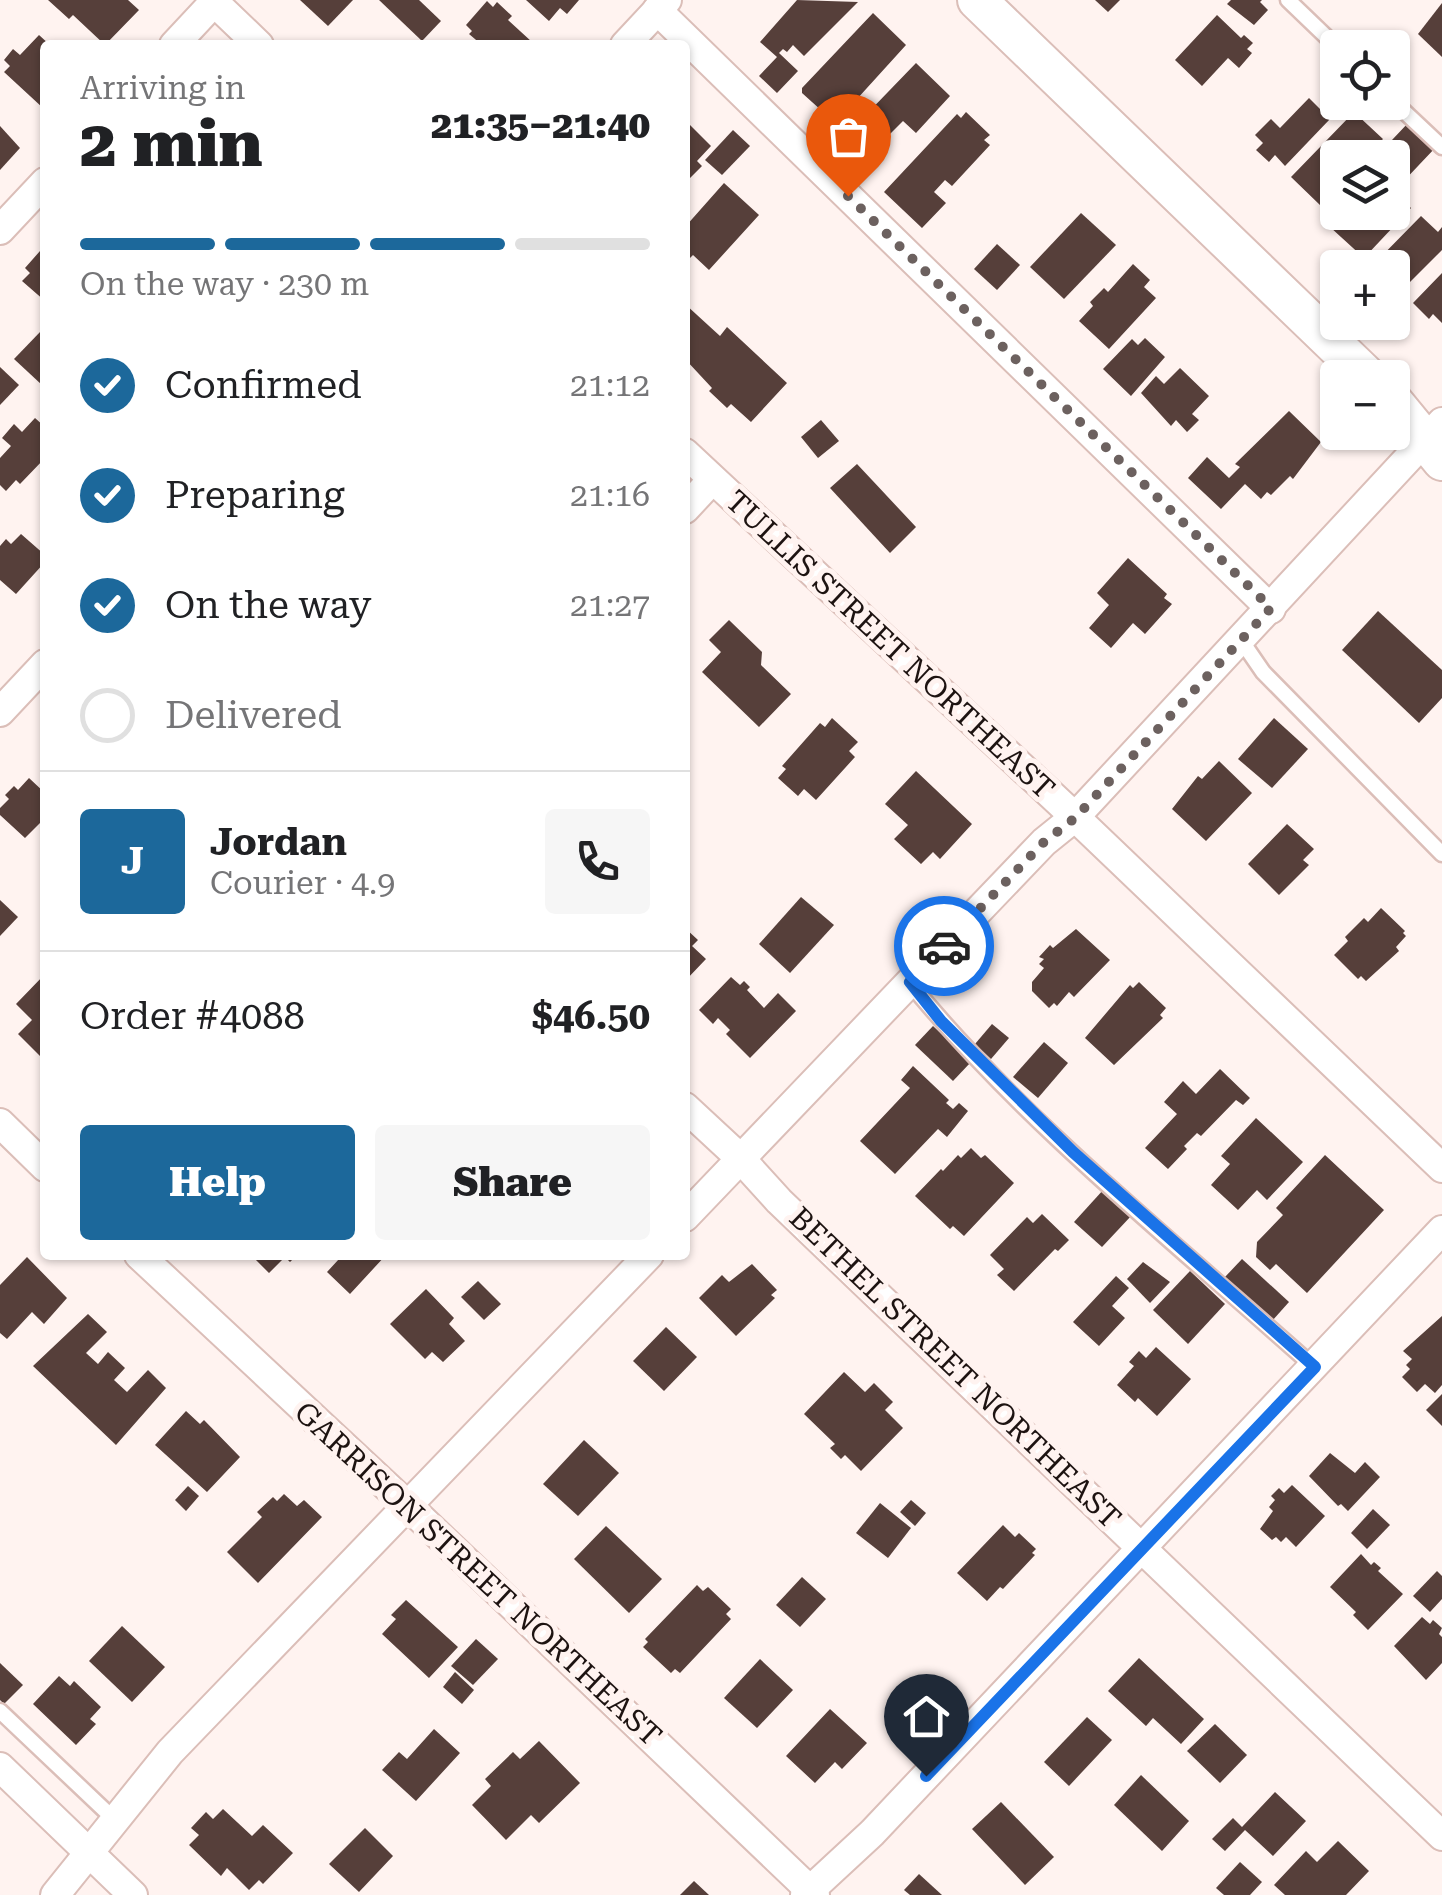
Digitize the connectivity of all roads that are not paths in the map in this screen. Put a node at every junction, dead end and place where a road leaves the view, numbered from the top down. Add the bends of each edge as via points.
1 (977, 0) edge
2 (1288, 0) edge
3 (214, 1) edge
4 (662, 5) edge
5 (1320, 31) edge
6 (179, 40) edge
7 (254, 40) edge
8 (630, 40) edge
9 (1410, 117) edge
10 (1442, 147) edge
11 (40, 187) edge
12 (0, 230) edge
13 (1350, 360) edge
14 (1410, 417) edge
15 (1436, 441) edge
16 (690, 458) edge
17 (712, 480) junction
18 (690, 504) edge
19 (1271, 608) junction
20 (1241, 640) junction
21 (40, 669) edge
22 (0, 712) edge
23 (1075, 818) junction
24 (1442, 854) edge
25 (910, 982) junction
26 (690, 1112) edge
27 (0, 1123) edge
28 (740, 1158) junction
29 (40, 1163) edge
30 (1442, 1168) edge
31 (690, 1211) edge
32 (1442, 1230) edge
33 (143, 1260) edge
34 (644, 1260) edge
35 (1315, 1367) junction
36 (408, 1506) junction
37 (1143, 1548) junction
38 (0, 1712) edge
39 (0, 1766) edge
40 (116, 1821) junction
41 (1442, 1836) edge
42 (90, 1854) junction
43 (810, 1893) edge
44 (55, 1895) edge
45 (133, 1895) edge

1 - 13 street
2 - 5 lane
3 - 6 street
3 - 7 street
4 - 8 street
4 - 19 street
9 - 10 lane
11 - 12 street
14 - 15 street
15 - 19 street
16 - 17 street, TULLIS STREET NORTHEAST
17 - 18 street
17 - 23 street, TULLIS STREET NORTHEAST
19 - 20 street
20 - 23 street
20 - 24 lane via 1263,672
21 - 22 street
23 - 25 street
23 - 30 street, TULLIS STREET NORTHEAST
25 - 28 street
25 - 35 lane via 1073,1152
26 - 28 street, BETHEL STREET NORTHEAST
27 - 29 street
28 - 31 street
28 - 37 street, BETHEL STREET NORTHEAST
32 - 35 street
33 - 36 street, GARRISON STREET NORTHEAST
34 - 36 street
35 - 37 street
36 - 40 street via 170,1752
36 - 43 street, GARRISON STREET NORTHEAST
37 - 41 street, BETHEL STREET NORTHEAST
37 - 43 street
38 - 40 lane
39 - 42 street
40 - 42 street
42 - 44 street
42 - 45 street

